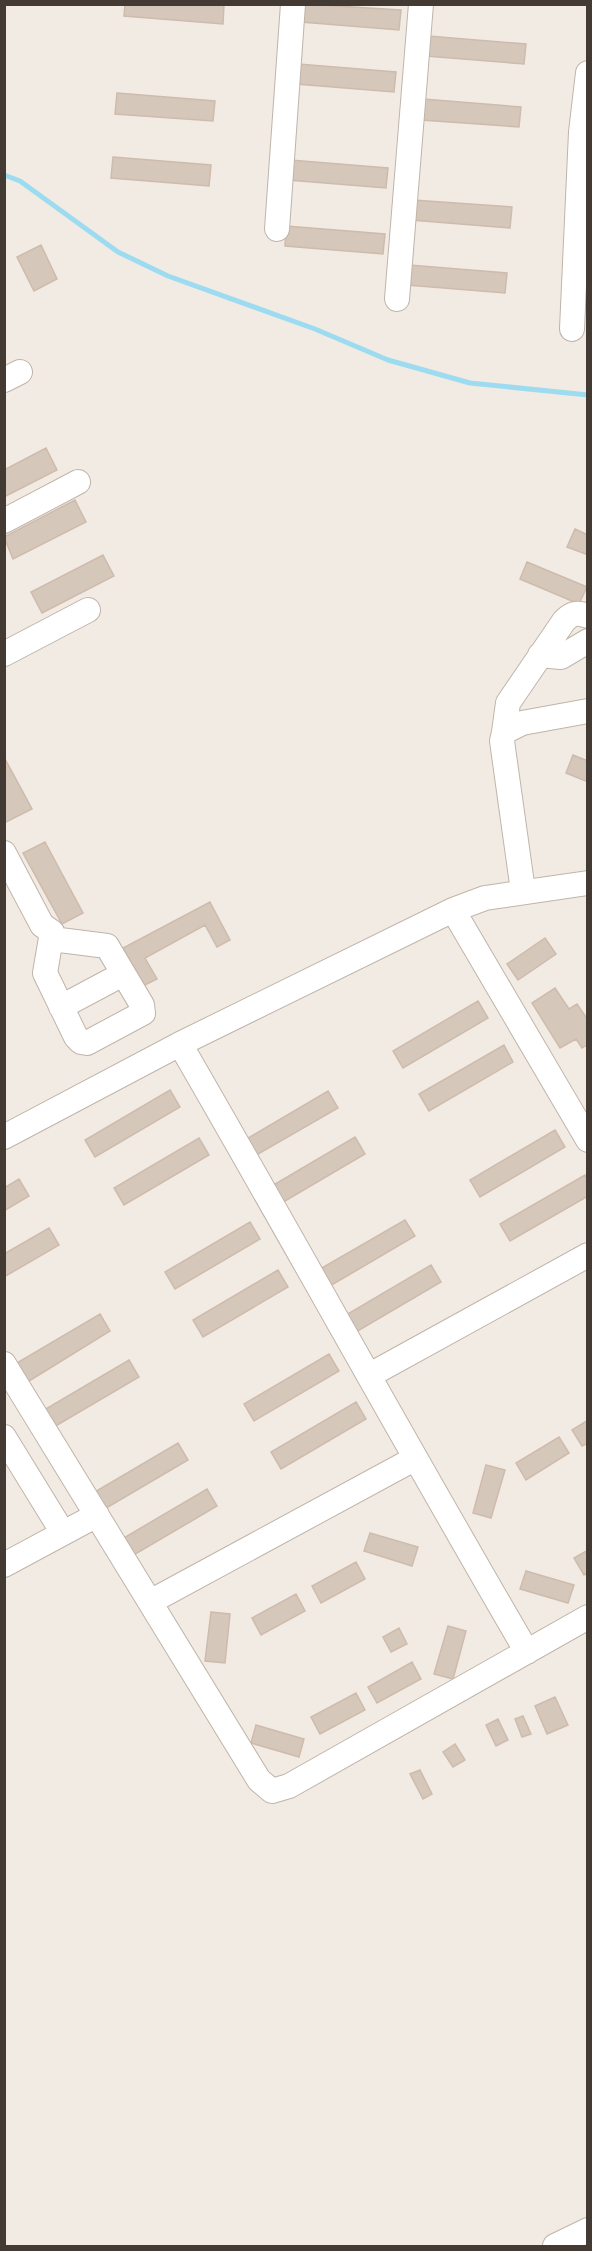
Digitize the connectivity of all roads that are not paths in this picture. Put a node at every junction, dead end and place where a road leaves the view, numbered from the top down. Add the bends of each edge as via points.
1 (293, 4) edge
2 (421, 4) edge
3 (588, 73) edge
4 (277, 229) dead end
5 (397, 299) dead end
6 (572, 329) dead end
7 (78, 482) dead end
8 (4, 521) edge
9 (88, 610) dead end
10 (588, 616) edge
11 (588, 641) edge
12 (4, 654) edge
13 (540, 656) junction
14 (588, 711) edge
15 (504, 732) junction
16 (5, 856) edge
17 (588, 884) edge
18 (523, 891) junction
19 (453, 910) junction
20 (52, 939) junction
21 (123, 974) junction
22 (61, 1007) junction
23 (180, 1044) junction
24 (4, 1137) edge
25 (588, 1140) edge
26 (588, 1256) edge
27 (4, 1364) edge
28 (370, 1375) junction
29 (4, 1437) edge
30 (414, 1459) junction
31 (97, 1515) junction
32 (63, 1533) junction
33 (4, 1565) edge
34 (150, 1602) junction
35 (588, 1617) edge
36 (527, 1652) junction
37 (588, 2230) edge
38 (555, 2247) edge

1 - 4 street
2 - 5 street
3 - 6 street via 581,132
7 - 8 street
9 - 12 street
10 - 13 street via 571,614
11 - 13 street via 561,657
13 - 15 street via 508,703
14 - 15 street via 522,723
15 - 18 street via 502,741
16 - 20 street via 42,925 52,932
17 - 18 street
18 - 19 street via 485,898
19 - 23 street
19 - 25 street
20 - 21 street via 107,946
20 - 22 street via 45,973
21 - 22 street
21 - 22 street via 142,1005 142,1013 87,1042 76,1036
23 - 24 street
23 - 28 street
26 - 28 street
27 - 31 street
28 - 30 street
29 - 32 street
30 - 34 street
30 - 36 street
31 - 32 street
31 - 34 street
32 - 33 street
34 - 36 street via 259,1780 273,1791 289,1786
35 - 36 street
37 - 38 street

